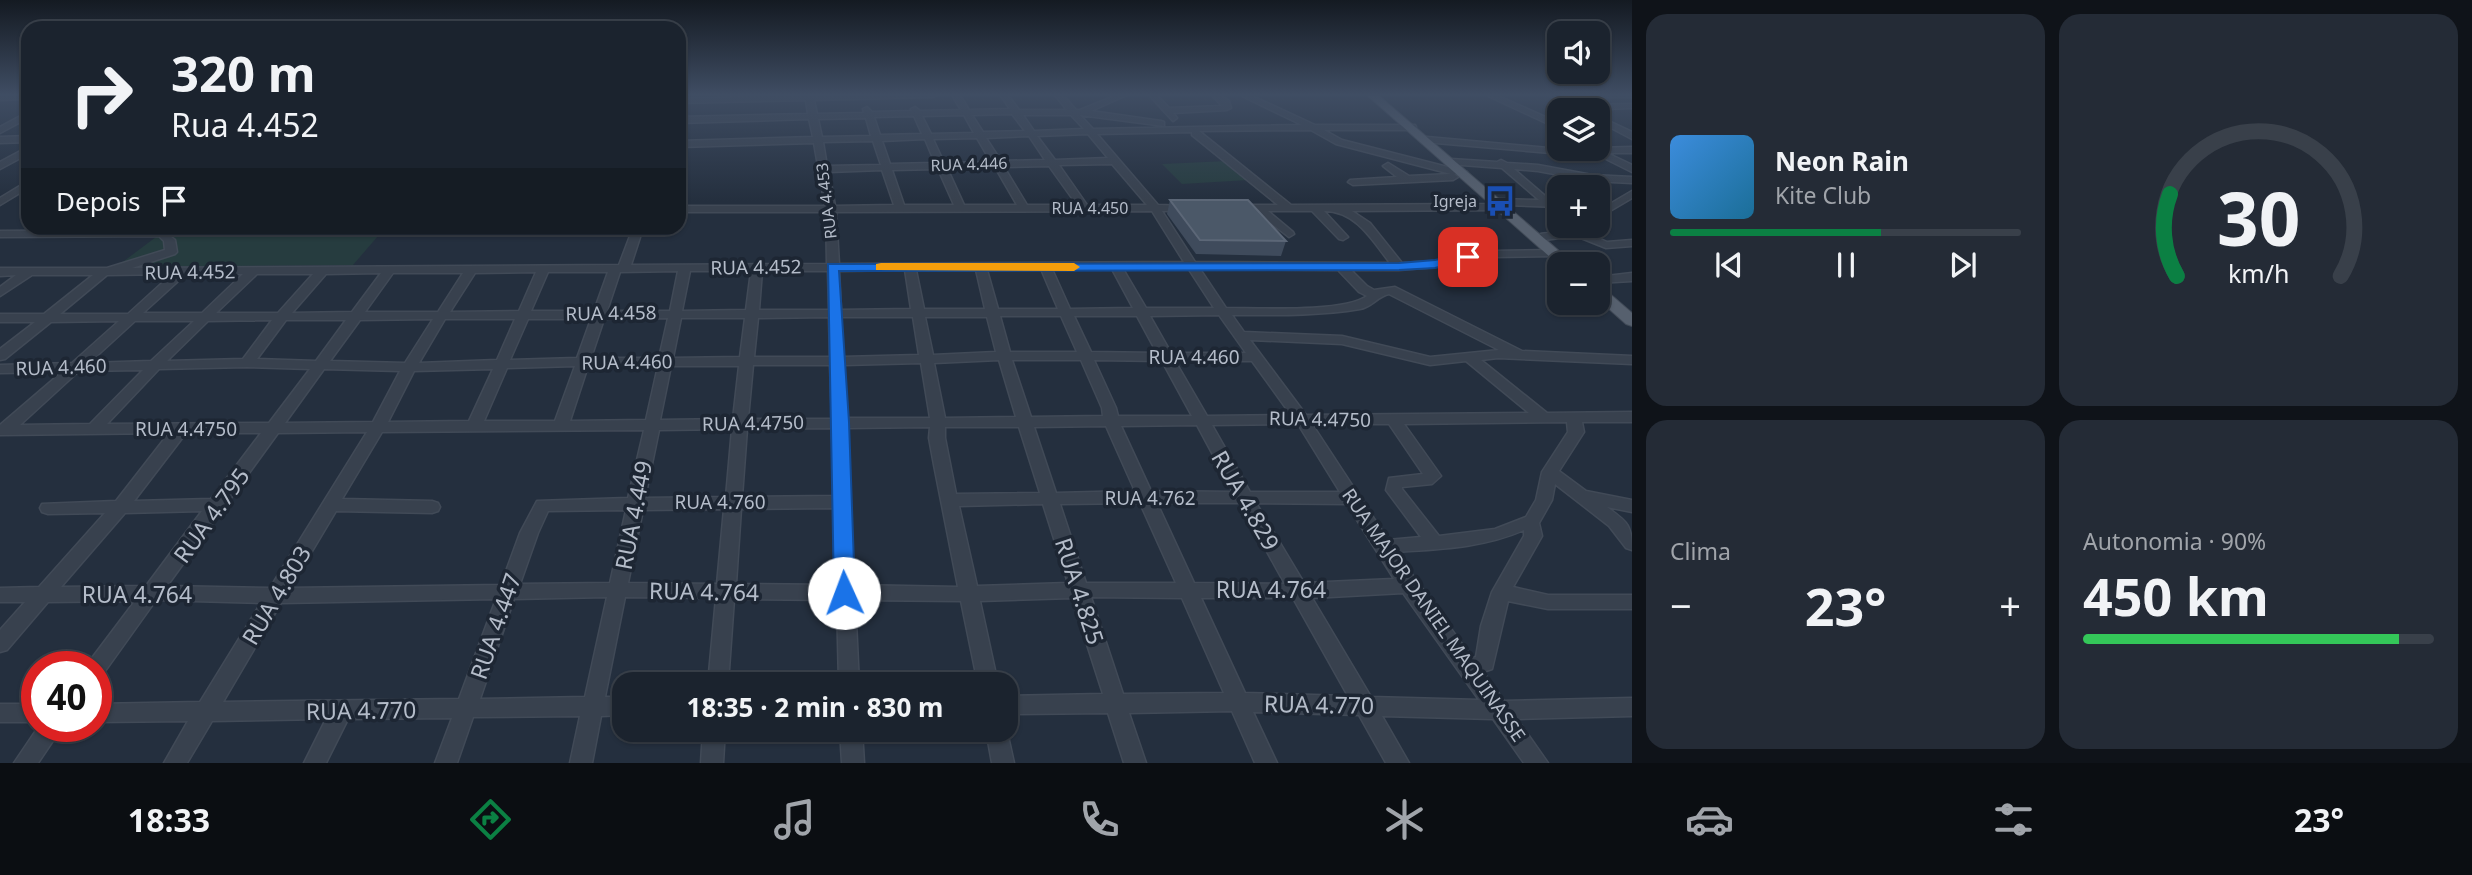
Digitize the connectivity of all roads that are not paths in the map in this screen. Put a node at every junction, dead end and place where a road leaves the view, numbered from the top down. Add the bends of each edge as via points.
1 (706, 131) edge
2 (758, 131) edge
3 (815, 131) edge
4 (873, 131) edge
5 (926, 131) edge
6 (977, 131) edge
7 (1031, 131) edge
8 (1135, 131) edge
9 (1319, 131) edge
10 (1416, 131) edge
11 (1090, 133) junction
12 (1195, 133) dead end
13 (1034, 135) junction
14 (980, 136) junction
15 (929, 138) junction
16 (0, 139) edge
17 (21, 139) edge
18 (876, 139) junction
19 (817, 141) junction
20 (1427, 141) junction
21 (758, 142) junction
22 (704, 143) junction
23 (1471, 143) junction
24 (686, 144) edge
25 (1610, 149) edge
26 (1547, 150) edge
27 (1632, 150) edge
28 (21, 154) edge
29 (1610, 157) edge
30 (1114, 161) junction
31 (1052, 162) junction
32 (1451, 162) junction
33 (21, 163) edge
34 (997, 163) junction
35 (2, 164) edge
36 (942, 164) junction
37 (1503, 164) junction
38 (1388, 166) dead end
39 (886, 167) junction
40 (825, 169) junction
41 (1632, 169) edge
42 (1465, 175) junction
43 (1408, 179) junction
44 (1632, 180) edge
45 (1353, 181) dead end
46 (21, 187) edge
47 (0, 189) edge
48 (21, 190) edge
49 (1632, 194) edge
50 (1547, 199) edge
51 (0, 202) edge
52 (1547, 204) edge
53 (1499, 205) junction
54 (1610, 206) edge
55 (1154, 207) junction
56 (1340, 207) junction
57 (1024, 208) junction
58 (1084, 208) junction
59 (1192, 208) edge
60 (1218, 208) edge
61 (1258, 208) junction
62 (1287, 208) junction
63 (1315, 208) junction
64 (686, 209) edge
65 (831, 209) junction
66 (900, 209) junction
67 (961, 209) junction
68 (21, 229) edge
69 (0, 234) edge
70 (13, 234) junction
71 (21, 234) edge
72 (1289, 234) dead end
73 (164, 235) edge
74 (635, 235) edge
75 (1343, 237) dead end
76 (1547, 237) edge
77 (1536, 238) junction
78 (1589, 238) edge
79 (0, 243) edge
80 (1632, 243) edge
81 (171, 252) junction
82 (1553, 252) edge
83 (1547, 253) edge
84 (1192, 265) junction
85 (1116, 266) junction
86 (757, 267) junction
87 (832, 267) junction
88 (1342, 267) junction
89 (1399, 267) junction
90 (544, 268) junction
91 (620, 268) junction
92 (685, 268) junction
93 (911, 268) junction
94 (981, 268) junction
95 (1045, 268) junction
96 (471, 269) junction
97 (253, 271) junction
98 (322, 271) junction
99 (388, 271) junction
100 (0, 272) edge
101 (29, 272) junction
102 (182, 272) junction
103 (103, 273) junction
104 (1632, 277) edge
105 (1610, 279) edge
106 (0, 292) edge
107 (1375, 295) junction
108 (1610, 302) edge
109 (1141, 311) junction
110 (1222, 311) junction
111 (1309, 311) junction
112 (676, 312) junction
113 (751, 312) junction
114 (1068, 312) junction
115 (601, 313) junction
116 (991, 313) junction
117 (283, 314) junction
118 (357, 314) junction
119 (442, 314) junction
120 (834, 314) junction
121 (917, 314) junction
122 (208, 315) junction
123 (524, 315) junction
124 (132, 316) junction
125 (0, 317) edge
126 (46, 318) junction
127 (1632, 321) edge
128 (1240, 336) junction
129 (1324, 339) junction
130 (0, 356) edge
131 (1004, 356) junction
132 (1468, 356) junction
133 (1521, 356) junction
134 (1088, 357) junction
135 (1255, 357) junction
136 (1168, 358) junction
137 (927, 359) junction
138 (1632, 360) edge
139 (666, 361) junction
140 (584, 362) junction
141 (747, 362) junction
142 (836, 362) junction
143 (247, 363) junction
144 (502, 364) junction
145 (77, 365) junction
146 (155, 365) junction
147 (320, 366) junction
148 (409, 367) junction
149 (0, 369) edge
150 (1632, 417) edge
151 (1200, 418) junction
152 (1301, 418) junction
153 (1543, 418) junction
154 (1574, 418) junction
155 (1394, 419) junction
156 (1025, 420) junction
157 (1111, 420) junction
158 (938, 421) junction
159 (840, 422) junction
160 (740, 423) junction
161 (651, 424) junction
162 (561, 426) junction
163 (474, 427) junction
164 (274, 428) junction
165 (377, 428) junction
166 (94, 429) junction
167 (181, 429) junction
168 (2, 430) edge
169 (1550, 472) junction
170 (1146, 497) junction
171 (1585, 497) junction
172 (1245, 498) junction
173 (1351, 498) junction
174 (1051, 499) junction
175 (949, 500) junction
176 (635, 502) junction
177 (734, 502) junction
178 (841, 502) junction
179 (557, 504) joint
180 (218, 505) junction
181 (330, 505) junction
182 (1632, 506) edge
183 (120, 507) junction
184 (432, 507) dead end
185 (48, 508) dead end
186 (1531, 523) junction
187 (1434, 542) junction
188 (1632, 543) edge
189 (1385, 547) junction
190 (1408, 586) junction
191 (618, 590) junction
192 (1081, 590) junction
193 (1189, 590) junction
194 (1298, 591) junction
195 (727, 592) junction
196 (1501, 592) junction
197 (153, 593) junction
198 (507, 593) junction
199 (844, 593) junction
200 (44, 594) junction
201 (970, 594) junction
202 (0, 595) edge
203 (276, 596) junction
204 (1632, 602) edge
205 (0, 644) edge
206 (109, 651) edge
207 (1469, 667) junction
208 (719, 672) edge
209 (848, 672) edge
210 (986, 672) edge
211 (1239, 702) junction
212 (1116, 703) junction
213 (1018, 705) edge
214 (1365, 705) junction
215 (612, 706) edge
216 (593, 707) junction
217 (1632, 707) edge
218 (466, 709) junction
219 (342, 710) junction
220 (1500, 710) junction
221 (0, 713) edge
222 (21, 713) edge
223 (112, 713) edge
224 (204, 713) junction
225 (40, 742) edge
226 (713, 742) edge
227 (852, 742) edge
228 (999, 742) edge
229 (25, 763) edge
230 (175, 763) edge
231 (316, 763) edge
232 (446, 763) edge
233 (581, 763) edge
234 (712, 763) edge
235 (853, 763) edge
236 (1003, 763) edge
237 (1135, 763) edge
238 (1266, 763) edge
239 (1398, 763) edge
240 (1536, 763) edge

1 - 22 street
2 - 21 street
3 - 19 street, RUA 4.453
4 - 18 street
5 - 15 street
6 - 14 street
7 - 13 street
8 - 11 street
9 - 42 street via 1339,142
10 - 20 main road
11 - 13 street
11 - 30 street, RUA MAJOR DANIEL MAQUINASSE
12 - 62 street
13 - 14 street
13 - 31 street
14 - 15 street
14 - 34 street
15 - 18 street
15 - 36 street
16 - 17 street
18 - 19 street
18 - 39 street
19 - 21 street
19 - 40 street, RUA 4.453
20 - 23 street
20 - 32 main road
21 - 22 street
22 - 24 street
23 - 26 street
23 - 37 street
25 - 27 street
28 - 35 street
29 - 41 street
30 - 31 street, RUA 4.446
30 - 55 street, RUA MAJOR DANIEL MAQUINASSE
31 - 34 street, RUA 4.446
31 - 58 street
32 - 37 street
32 - 42 main road
33 - 35 street
34 - 36 street, RUA 4.446
34 - 57 street
36 - 39 street, RUA 4.446
36 - 67 street
37 - 44 street
37 - 50 street
38 - 43 street
39 - 40 street, RUA 4.446
39 - 66 street
40 - 65 street, RUA 4.453
42 - 43 street
42 - 53 main road
43 - 45 street
46 - 47 street
48 - 51 street
49 - 54 street
52 - 53 street
53 - 56 street
53 - 77 main road
55 - 58 street, RUA 4.450
55 - 59 street, RUA 4.450
55 - 84 street, RUA MAJOR DANIEL MAQUINASSE
56 - 63 street
56 - 89 street via 1366,225
57 - 58 street, RUA 4.450
57 - 67 street, RUA 4.450
60 - 61 street
61 - 62 street
61 - 72 street
62 - 63 street
63 - 75 street
64 - 65 street, RUA 4.450
65 - 66 street, RUA 4.450
65 - 87 street, RUA 4.453
66 - 67 street, RUA 4.450
68 - 70 street
69 - 70 street
70 - 71 street
70 - 79 street
73 - 81 street
74 - 91 street
76 - 77 street
77 - 82 main road
78 - 80 street via 1606,245
81 - 102 street
81 - 103 street
83 - 89 street, RUA 4.452 via 1493,254
84 - 85 street, RUA 4.452
84 - 88 street, RUA 4.452
84 - 110 street, RUA MAJOR DANIEL MAQUINASSE
85 - 95 street, RUA 4.452
85 - 109 street, RUA 4.829
86 - 87 street, RUA 4.452
86 - 92 street, RUA 4.452
86 - 113 street
87 - 93 street, RUA 4.452
87 - 120 street, RUA 4.453
88 - 89 street, RUA 4.452
88 - 107 street
90 - 91 street, RUA 4.452
90 - 96 street, RUA 4.452
90 - 123 street
91 - 92 street, RUA 4.452
91 - 115 street
92 - 112 street, RUA 4.449
93 - 94 street, RUA 4.452
93 - 121 street
94 - 95 street, RUA 4.452
94 - 116 street, RUA 4.825
95 - 114 street
96 - 99 street, RUA 4.452
96 - 119 street, RUA 4.803
97 - 98 street, RUA 4.452
97 - 102 street, RUA 4.452
97 - 122 street
98 - 99 street, RUA 4.452
98 - 117 street
99 - 118 street, RUA 4.795
100 - 101 street, RUA 4.452
101 - 103 street, RUA 4.452
101 - 106 street
102 - 103 street, RUA 4.452
102 - 124 street
103 - 126 street
104 - 105 street
107 - 111 street, RUA 4.458 via 1362,306
107 - 133 street via 1397,291
108 - 127 main road
109 - 110 street, RUA 4.458
109 - 114 street, RUA 4.458
109 - 136 street, RUA 4.829
110 - 111 street, RUA 4.458
110 - 128 street, RUA MAJOR DANIEL MAQUINASSE
111 - 129 street
112 - 113 street, RUA 4.458
112 - 115 street, RUA 4.458
112 - 139 street, RUA 4.449
113 - 120 street, RUA 4.458
113 - 141 street
114 - 116 street, RUA 4.458
114 - 134 street
115 - 123 street, RUA 4.458
115 - 140 street
116 - 121 street, RUA 4.458
116 - 131 street, RUA 4.825
117 - 118 street, RUA 4.458
117 - 122 street, RUA 4.458
117 - 143 street
118 - 119 street, RUA 4.458
118 - 147 street, RUA 4.795
119 - 123 street, RUA 4.458
119 - 148 street, RUA 4.803
120 - 121 street, RUA 4.458
120 - 142 street, RUA 4.453
121 - 137 street
122 - 124 street, RUA 4.458
122 - 146 street
123 - 144 street
124 - 126 street, RUA 4.458
124 - 145 street
125 - 126 street, RUA 4.458
126 - 130 street
128 - 129 street
128 - 135 street, RUA MAJOR DANIEL MAQUINASSE
129 - 132 street via 1426,360
131 - 134 street, RUA 4.460
131 - 137 street, RUA 4.460
131 - 156 street, RUA 4.825
132 - 133 street
132 - 153 street
133 - 138 street
134 - 136 street, RUA 4.460
134 - 157 street
135 - 136 street, RUA 4.460
135 - 152 street, RUA MAJOR DANIEL MAQUINASSE
136 - 151 street, RUA 4.829
137 - 142 street, RUA 4.460
137 - 158 street
139 - 140 street, RUA 4.460
139 - 141 street, RUA 4.460
139 - 161 street, RUA 4.449
140 - 144 street, RUA 4.460
140 - 162 street
141 - 142 street, RUA 4.460
141 - 160 street
142 - 159 street, RUA 4.453
143 - 146 street, RUA 4.460
143 - 147 street, RUA 4.460
144 - 148 street, RUA 4.460
144 - 163 street
145 - 146 street, RUA 4.460
145 - 149 street, RUA 4.460
145 - 168 street
146 - 166 street
147 - 148 street, RUA 4.460
147 - 164 street, RUA 4.795
148 - 165 street, RUA 4.803
150 - 154 street, RUA 4.4750
151 - 152 street, RUA 4.4750
151 - 157 street, RUA 4.4750
151 - 172 street, RUA 4.829
152 - 155 street, RUA 4.4750
152 - 173 street, RUA MAJOR DANIEL MAQUINASSE
153 - 154 street, RUA 4.4750
153 - 155 street, RUA 4.4750
154 - 169 street via 1576,432
155 - 187 street via 1433,476 1426,481 1395,482 1394,490
156 - 157 street, RUA 4.4750
156 - 158 street, RUA 4.4750
156 - 174 street, RUA 4.825
157 - 170 street
158 - 159 street, RUA 4.4750
158 - 175 street
159 - 160 street, RUA 4.4750
159 - 178 street, RUA 4.453
160 - 161 street, RUA 4.4750
160 - 177 street
161 - 162 street, RUA 4.4750
161 - 176 street, RUA 4.449
162 - 163 street, RUA 4.4750
163 - 165 street, RUA 4.4750
164 - 165 street, RUA 4.4750
164 - 167 street, RUA 4.4750
164 - 180 street, RUA 4.795
165 - 181 street, RUA 4.803
166 - 167 street, RUA 4.4750
166 - 168 street, RUA 4.4750
167 - 183 street
169 - 171 street
169 - 186 street via 1544,500
170 - 172 street, RUA 4.762
170 - 174 street, RUA 4.762
170 - 193 street
171 - 182 street
171 - 188 street
172 - 173 street, RUA 4.762
172 - 194 street, RUA 4.829
173 - 189 street, RUA MAJOR DANIEL MAQUINASSE
174 - 175 street, RUA 4.762
174 - 192 street, RUA 4.825
175 - 201 street
176 - 177 street, RUA 4.760
176 - 179 street, RUA 4.760
176 - 191 street, RUA 4.449
177 - 178 street, RUA 4.760
177 - 195 street
178 - 199 street, RUA 4.453
179 - 198 street, RUA 4.447 via 541,507
180 - 183 street
180 - 197 street, RUA 4.795
181 - 184 street
181 - 203 street, RUA 4.803
183 - 185 street
183 - 200 street
186 - 187 street via 1497,535
186 - 196 street via 1527,548
187 - 189 street
189 - 190 street, RUA MAJOR DANIEL MAQUINASSE
190 - 194 street, RUA 4.764
190 - 207 street, RUA MAJOR DANIEL MAQUINASSE
191 - 195 street, RUA 4.764
191 - 198 street, RUA 4.764
191 - 216 street, RUA 4.449
192 - 193 street, RUA 4.764
192 - 201 street, RUA 4.764
192 - 212 street, RUA 4.825
193 - 194 street, RUA 4.764
193 - 211 street
194 - 214 street, RUA 4.829
195 - 199 street, RUA 4.764
195 - 208 street
196 - 204 street via 1548,602
196 - 207 street via 1485,663
197 - 200 street, RUA 4.764
197 - 203 street, RUA 4.764
197 - 206 street, RUA 4.795
198 - 203 street, RUA 4.764
198 - 218 street, RUA 4.447
199 - 201 street, RUA 4.764
199 - 209 street, RUA 4.453
200 - 202 street, RUA 4.764
200 - 205 street
201 - 210 street
203 - 224 street, RUA 4.803
207 - 220 street, RUA MAJOR DANIEL MAQUINASSE
211 - 212 street, RUA 4.770
211 - 214 street, RUA 4.770
211 - 238 street
212 - 213 street, RUA 4.770
212 - 237 street, RUA 4.825
214 - 220 street, RUA 4.770
214 - 239 street, RUA 4.829
215 - 216 street, RUA 4.770
216 - 218 street, RUA 4.770
216 - 233 street, RUA 4.449
217 - 220 street, RUA 4.770
218 - 219 street, RUA 4.770
218 - 232 street, RUA 4.447
219 - 224 street, RUA 4.770
219 - 231 street
220 - 240 street, RUA MAJOR DANIEL MAQUINASSE
221 - 222 street
223 - 224 street, RUA 4.770
224 - 230 street, RUA 4.803
225 - 229 street
226 - 234 street
227 - 235 street
228 - 236 street

